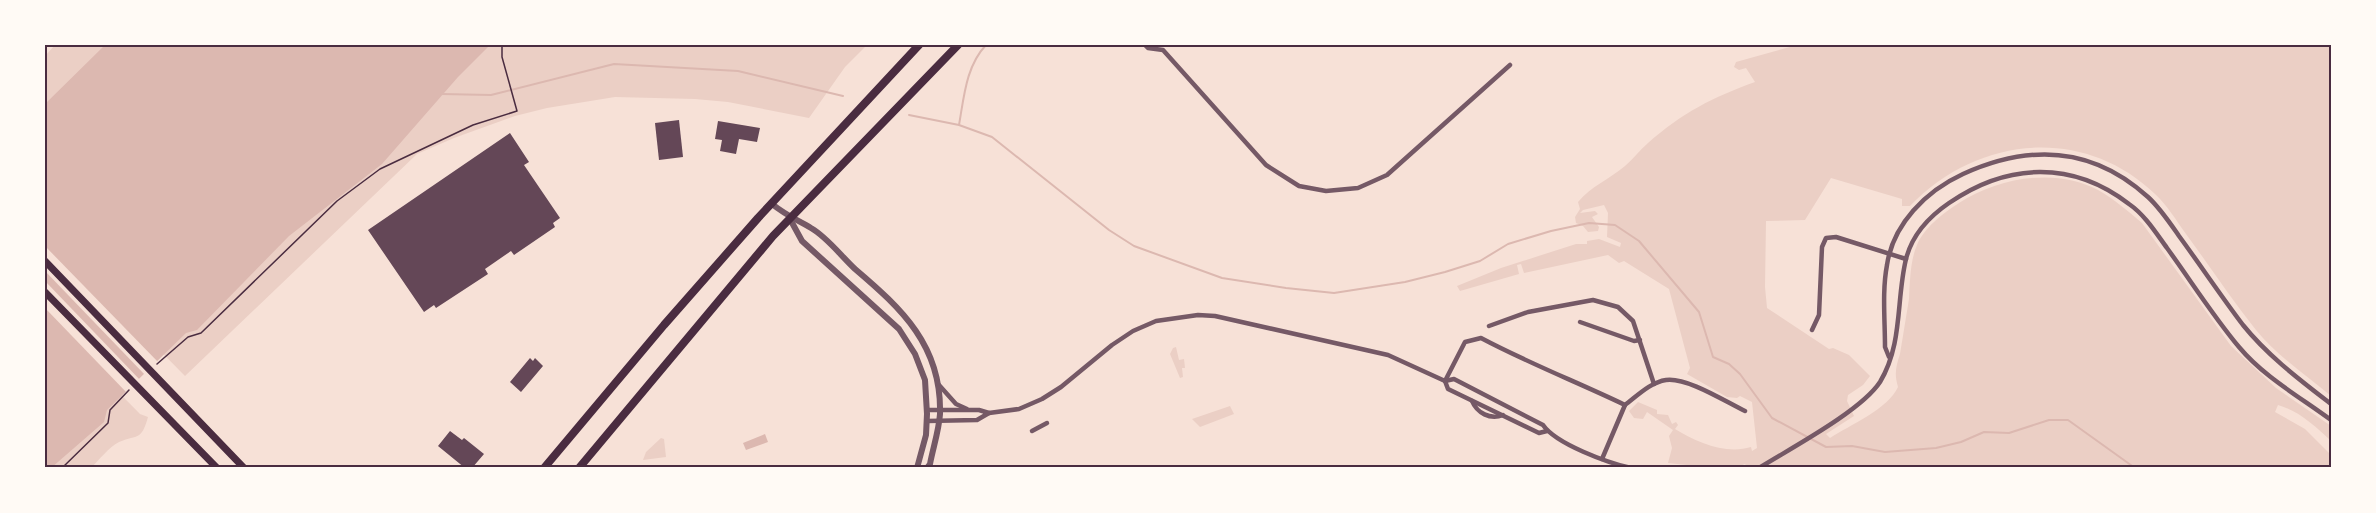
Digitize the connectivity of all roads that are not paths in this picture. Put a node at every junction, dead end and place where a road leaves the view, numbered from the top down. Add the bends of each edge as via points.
1 (919, 45) edge
2 (958, 45) edge
3 (1144, 45) edge
4 (1164, 46) edge
5 (1510, 65) dead end
6 (772, 204) junction
7 (789, 218) junction
8 (1890, 254) junction
9 (1906, 259) junction
10 (45, 261) edge
11 (45, 292) edge
12 (1580, 322) dead end
13 (1489, 326) dead end
14 (1812, 330) dead end
15 (1640, 340) junction
16 (1889, 357) junction
17 (1445, 381) junction
18 (937, 382) junction
19 (1654, 384) junction
20 (2331, 404) edge
21 (1625, 405) junction
22 (927, 410) junction
23 (939, 410) junction
24 (969, 410) junction
25 (1746, 411) dead end
26 (989, 413) junction
27 (2331, 420) edge
28 (927, 421) junction
29 (939, 421) junction
30 (1047, 423) dead end
31 (1032, 431) dead end
32 (1547, 431) junction
33 (1602, 459) junction
34 (218, 468) edge
35 (244, 468) edge
36 (544, 468) edge
37 (579, 468) edge
38 (917, 468) edge
39 (927, 468) edge
40 (1631, 468) edge
41 (1759, 468) edge

1 - 6 highway
2 - 7 highway
3 - 4 street
4 - 5 street via 1266,165 1299,186 1326,191 1358,188 1387,175
6 - 7 street
6 - 36 highway
7 - 18 street via 812,228 909,319 926,347
7 - 22 street via 802,241 898,329 915,354 925,380
7 - 37 highway
8 - 9 street
8 - 14 street via 1836,237 1826,238 1819,315
8 - 16 street via 1885,347
8 - 20 street via 1906,218 1956,177 1983,165 2028,154 2084,158 2125,179 2149,197 2254,337
9 - 16 street via 1895,348
9 - 27 street via 1915,237 1930,219 1960,196 1989,181 2037,171 2095,183 2142,216 2251,360
10 - 35 main road
11 - 34 main road
12 - 15 street
13 - 15 street via 1528,312 1593,300 1618,307 1633,321
15 - 19 street
16 - 41 street via 1880,382 1869,397
17 - 21 street via 1465,342 1481,338
17 - 26 street via 1388,355 1198,315 1156,321 1134,331 1042,399 1019,409
17 - 32 street via 1454,379 1543,425
17 - 32 street via 1448,389 1539,433
18 - 23 street
18 - 24 street via 956,404
19 - 21 street
19 - 25 street via 1666,380 1687,384
21 - 33 street
22 - 23 street
22 - 28 street
23 - 24 street
23 - 29 street
24 - 26 street
26 - 29 street via 977,420
28 - 29 street
28 - 38 street
29 - 39 street
30 - 31 street
32 - 33 street
33 - 40 street

